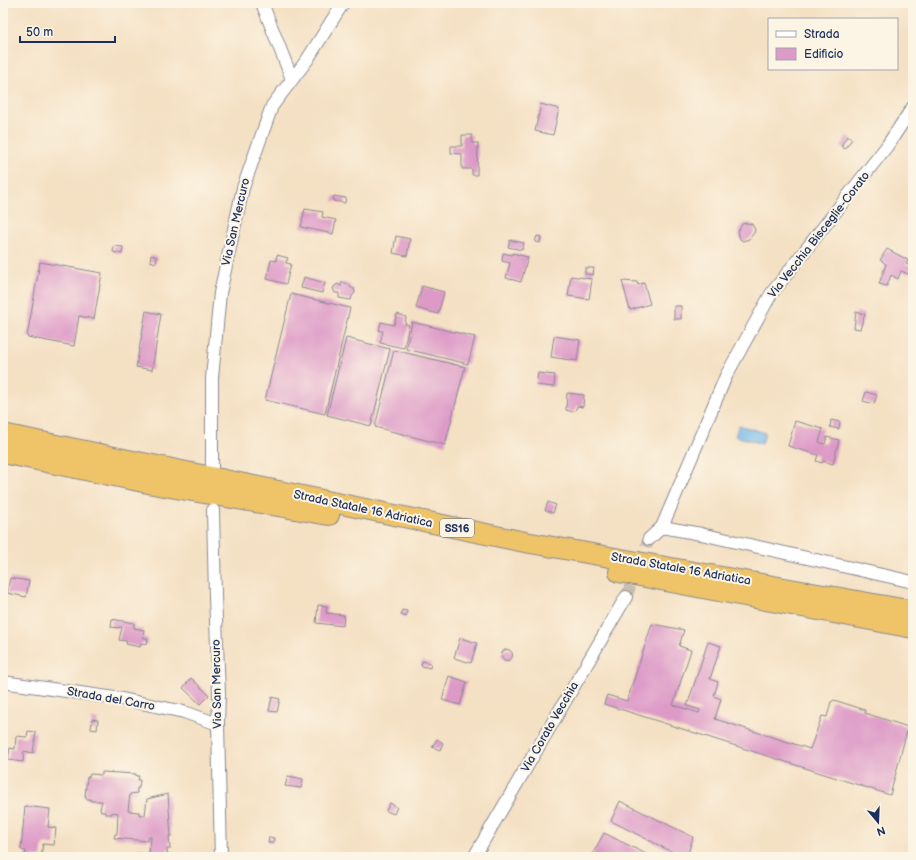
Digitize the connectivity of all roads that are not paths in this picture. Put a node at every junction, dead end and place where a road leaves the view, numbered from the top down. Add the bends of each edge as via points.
1 (262, 3) edge
2 (343, 3) edge
3 (292, 79) junction
4 (913, 107) edge
5 (3, 434) edge
6 (3, 452) edge
7 (212, 467) dead end
8 (213, 510) dead end
9 (662, 527) junction
10 (649, 539) tunnel mouth
11 (913, 582) edge
12 (626, 597) tunnel mouth
13 (913, 611) edge
14 (913, 628) edge
15 (3, 682) edge
16 (218, 724) junction
17 (221, 857) edge
18 (474, 857) edge

1 - 3 street
2 - 3 street, Via San Mercuro
3 - 7 street, Via San Mercuro via 272,106 243,188 220,293 212,378
4 - 9 street, Via Vecchia Bisceglie-Corato via 887,146 771,294 726,376
5 - 13 highway, Strada Statale 16 Adriatica / SS16 via 525,542
6 - 14 highway, Strada Statale 16 Adriatica / SS16 via 153,484 423,532
8 - 16 street, Via San Mercuro
9 - 10 street, Via Vecchia Bisceglie-Corato
9 - 11 street
12 - 18 street, Via Corato Vecchia
15 - 16 street, Strada del Carro via 122,699 184,712
16 - 17 street, Via San Mercuro

